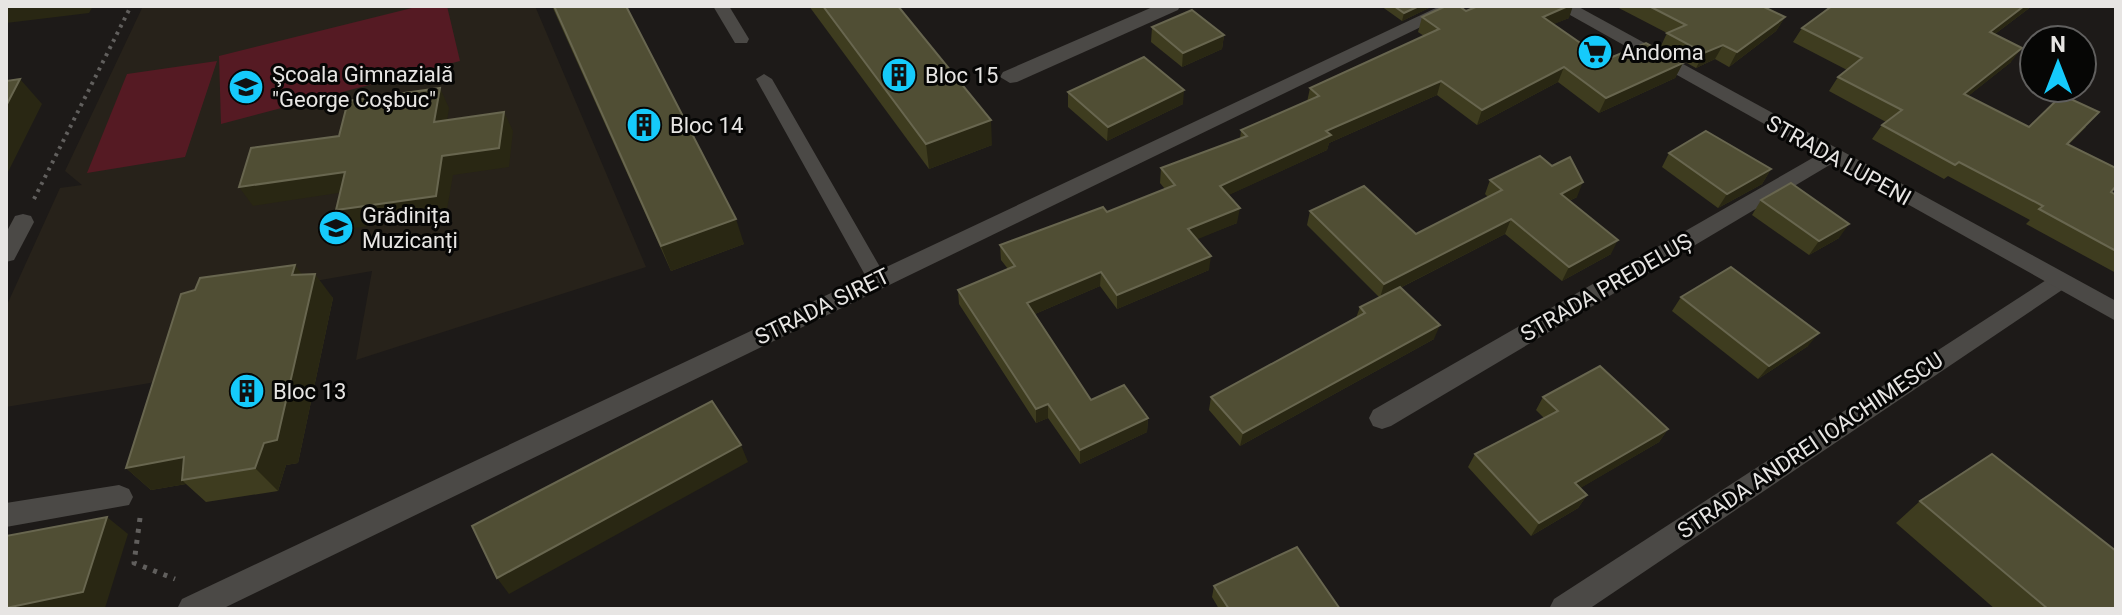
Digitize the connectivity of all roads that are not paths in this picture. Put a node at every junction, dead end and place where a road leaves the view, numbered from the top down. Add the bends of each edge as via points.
1 (721, 6) edge
2 (1171, 6) edge
3 (1455, 6) edge
4 (1563, 6) edge
5 (741, 39) dead end
6 (1010, 77) dead end
7 (764, 79) dead end
8 (1830, 155) junction
9 (23, 222) road end
10 (6, 254) edge
11 (877, 279) junction
12 (2057, 282) junction
13 (2116, 312) edge
14 (1382, 418) dead end
15 (119, 497) road end
16 (6, 515) edge
17 (192, 609) edge
18 (1564, 609) edge

1 - 5 lane
2 - 6 street
3 - 11 street, STRADA SIRET
4 - 8 street, STRADA LUPENI
7 - 11 lane
8 - 12 street, STRADA LUPENI
8 - 14 street, STRADA PREDELUȘ
9 - 10 street
11 - 17 street, STRADA SIRET
12 - 13 street, STRADA LUPENI
12 - 18 street, STRADA ANDREI IOACHIMESCU
15 - 16 street

